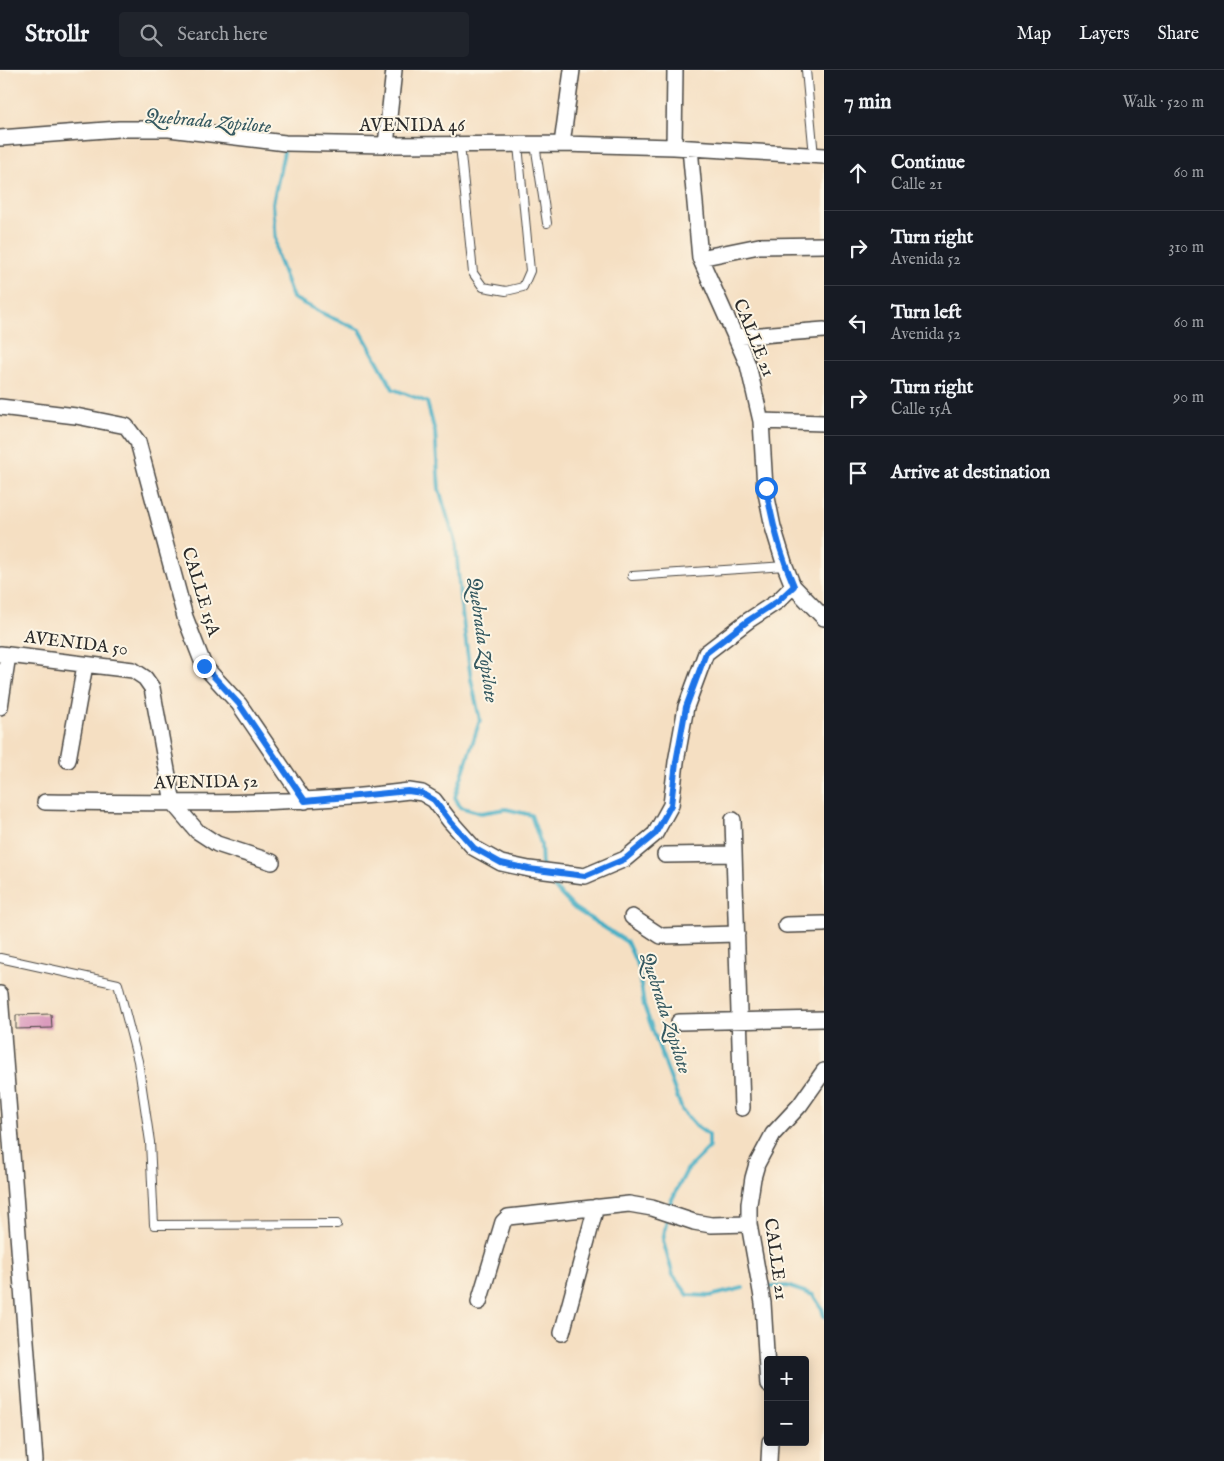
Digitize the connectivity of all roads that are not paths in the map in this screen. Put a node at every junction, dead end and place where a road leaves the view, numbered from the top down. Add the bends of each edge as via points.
1 (394, 70) edge
2 (572, 70) edge
3 (675, 70) edge
4 (806, 70) edge
5 (0, 138) edge
6 (535, 144) junction
7 (562, 144) junction
8 (386, 145) junction
9 (460, 145) junction
10 (518, 145) junction
11 (674, 147) junction
12 (690, 148) junction
13 (819, 156) edge
14 (547, 223) dead end
15 (824, 245) edge
16 (700, 258) junction
17 (824, 330) edge
18 (734, 336) junction
19 (0, 407) edge
20 (761, 421) junction
21 (824, 422) edge
22 (785, 566) junction
23 (632, 576) dead end
24 (794, 586) junction
25 (824, 618) edge
26 (4, 654) edge
27 (84, 665) junction
28 (0, 707) edge
29 (68, 760) dead end
30 (305, 801) junction
31 (44, 802) dead end
32 (173, 803) junction
33 (733, 820) dead end
34 (734, 854) junction
35 (665, 855) dead end
36 (272, 862) dead end
37 (632, 917) dead end
38 (824, 924) edge
39 (786, 925) dead end
40 (737, 934) junction
41 (0, 958) edge
42 (0, 994) edge
43 (824, 1019) edge
44 (739, 1020) junction
45 (679, 1022) dead end
46 (824, 1071) edge
47 (742, 1108) dead end
48 (596, 1207) junction
49 (337, 1224) dead end
50 (749, 1224) junction
51 (479, 1302) dead end
52 (562, 1333) dead end
53 (766, 1356) edge
54 (770, 1446) edge
55 (35, 1461) edge
56 (769, 1461) edge

1 - 8 street
2 - 7 street
3 - 11 street
4 - 13 lane
5 - 8 street, AVENIDA 46 via 119,128 169,128 285,143
6 - 7 street, AVENIDA 46
6 - 10 street, AVENIDA 46
6 - 14 lane
7 - 11 street, AVENIDA 46
8 - 9 street, AVENIDA 46
9 - 10 street, AVENIDA 46
9 - 10 lane via 473,273 483,287 506,292 523,287 530,271
11 - 12 street, AVENIDA 46
12 - 13 street, AVENIDA 46
12 - 16 street, CALLE 21
15 - 16 street via 759,246
16 - 18 street, CALLE 21
17 - 18 street
18 - 20 street, CALLE 21 via 748,365
19 - 30 street, CALLE 15A via 126,426 138,442 185,617 204,666 239,704
20 - 21 street
20 - 22 street, CALLE 21 via 766,488
22 - 23 lane
22 - 24 street, CALLE 21
24 - 25 street, CALLE 21
24 - 30 street, AVENIDA 52 via 706,653 686,707 671,805 655,834 625,859 585,876 501,863 474,848 434,800 422,793 408,791
26 - 27 street, AVENIDA 50
26 - 28 street
27 - 29 street
27 - 32 street, AVENIDA 50 via 133,670 152,688
30 - 32 street, AVENIDA 52
31 - 32 street, AVENIDA 52
32 - 36 street via 197,831 218,844
33 - 34 street
34 - 35 street
34 - 40 street
37 - 40 street via 661,936
38 - 39 street
40 - 44 street
41 - 49 lane via 118,984 138,1061 150,1142 154,1225
42 - 55 street
43 - 44 street
44 - 45 street
44 - 47 street
46 - 50 street, CALLE 21 via 800,1105 773,1134 757,1164 749,1204
48 - 50 street via 629,1204 711,1226
48 - 51 street via 508,1217 503,1222
48 - 52 street
50 - 53 street, CALLE 21 via 763,1303
54 - 56 street

